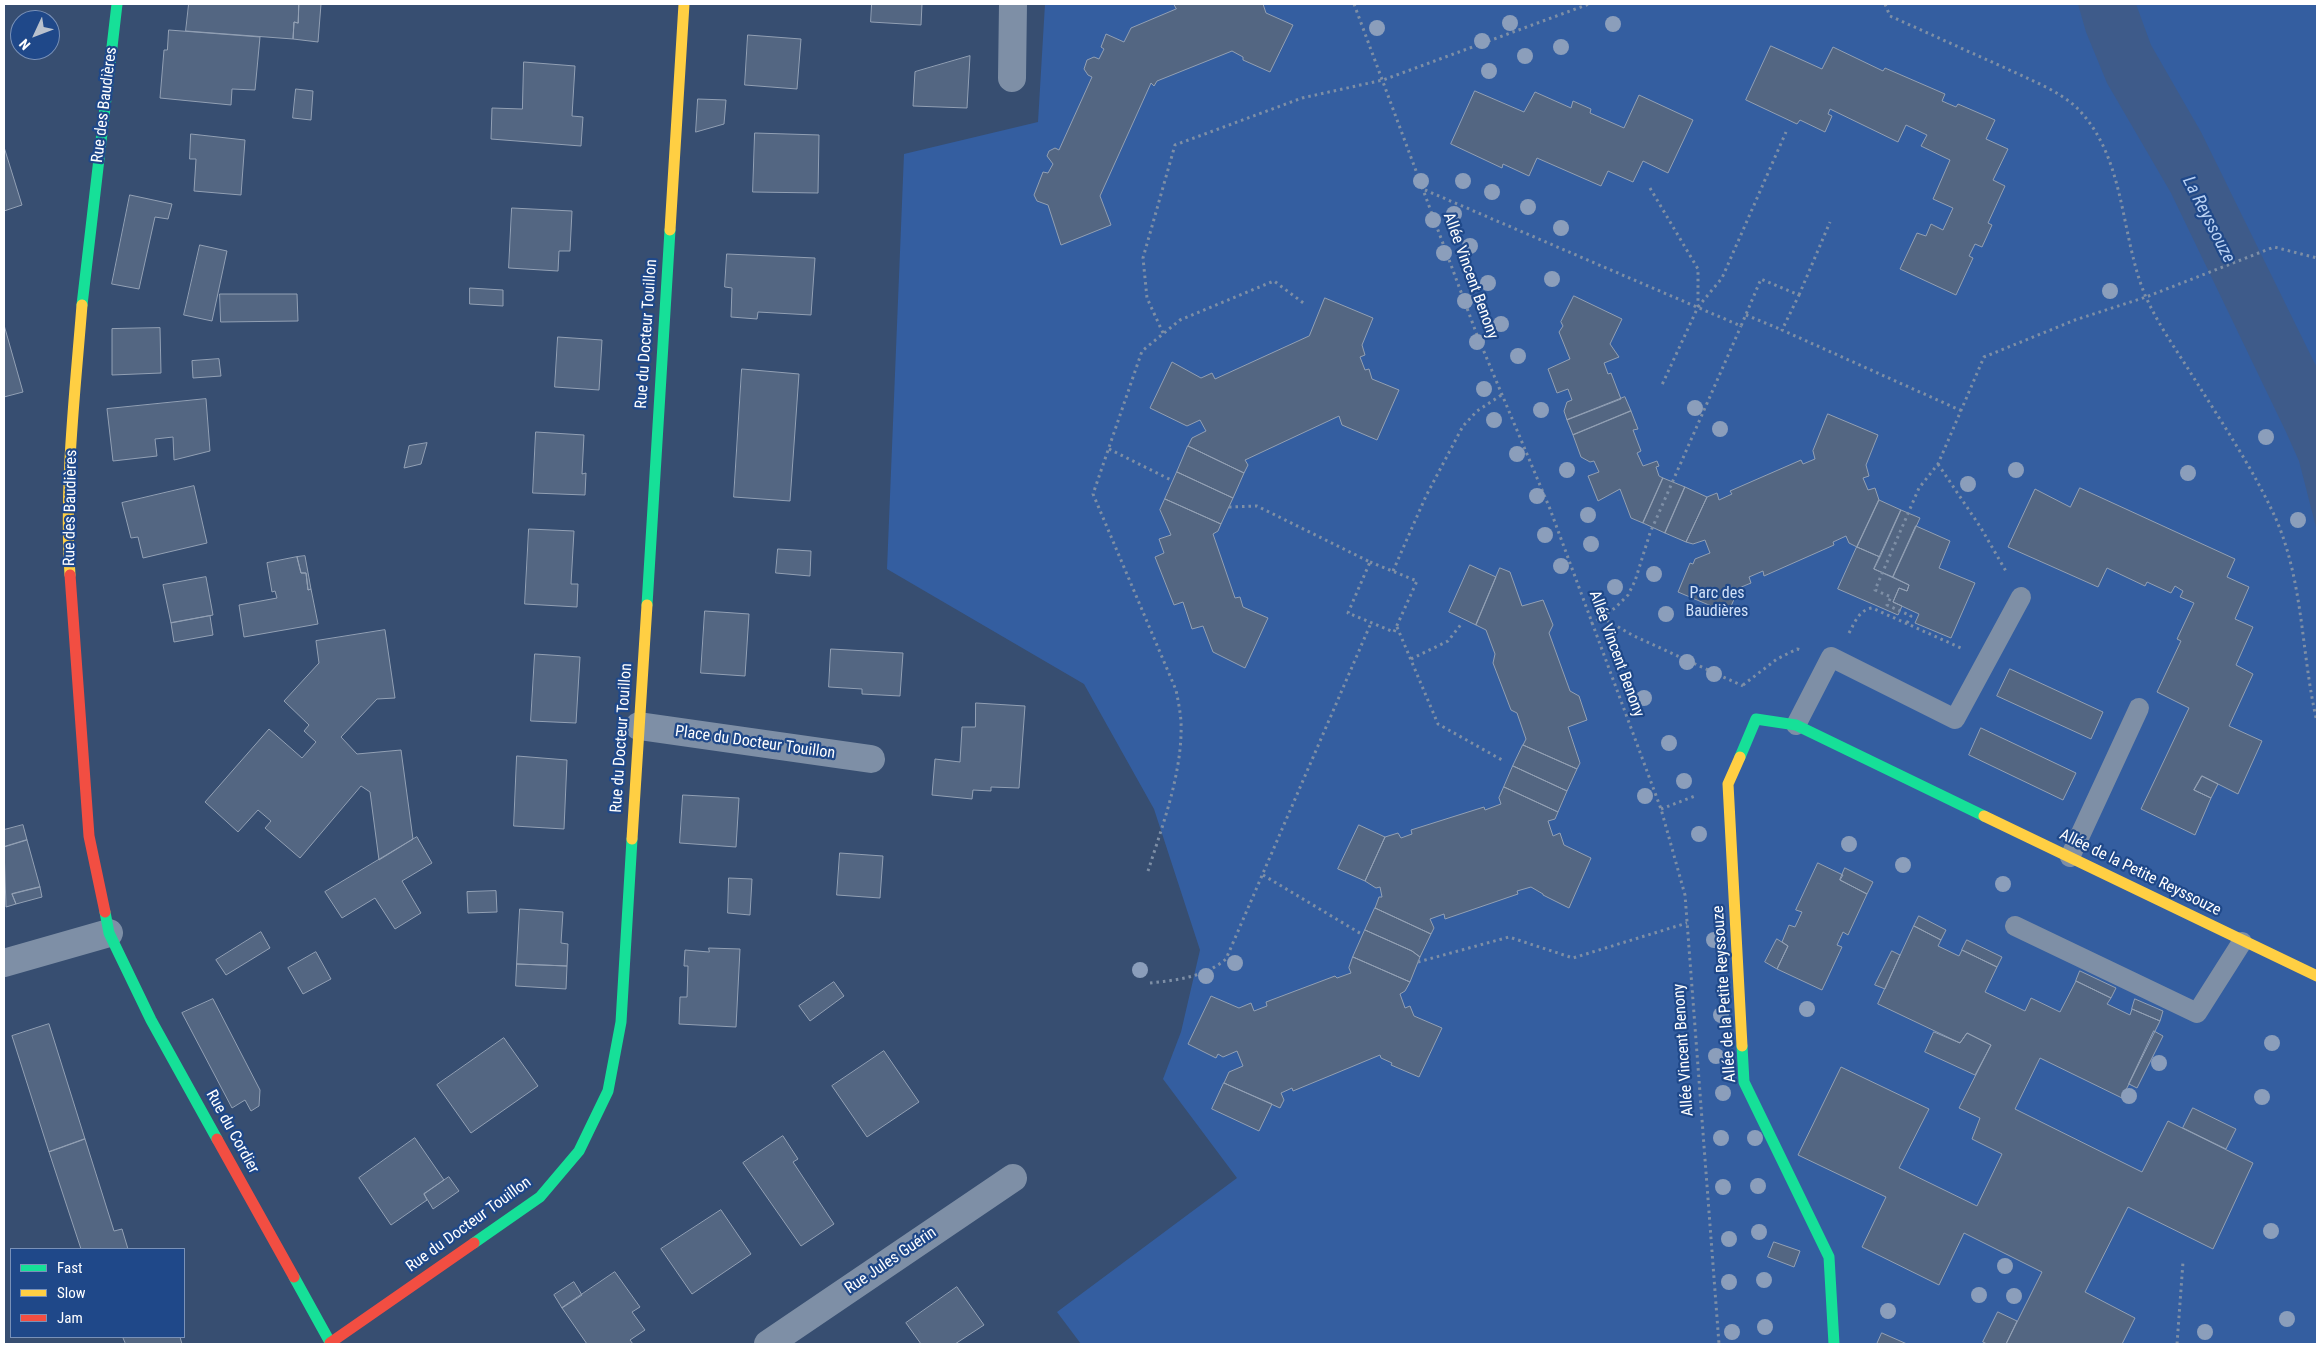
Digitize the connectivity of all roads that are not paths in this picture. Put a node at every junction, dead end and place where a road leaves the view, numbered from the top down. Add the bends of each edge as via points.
1 (117, 4) edge
2 (684, 4) edge
3 (1013, 4) edge
4 (1012, 78) dead end
5 (2021, 597) road end
6 (2139, 708) dead end
7 (1796, 725) junction
8 (639, 726) junction
9 (871, 759) dead end
10 (2070, 857) junction
11 (2015, 926) dead end
12 (109, 933) junction
13 (2242, 942) junction
14 (4, 963) edge
15 (2317, 976) edge
16 (1013, 1178) dead end
17 (330, 1344) edge
18 (768, 1344) edge
19 (1834, 1344) edge

1 - 12 street, Rue des Baudières via 83,294 72,416 67,532 89,836
2 - 8 street, Rue du Docteur Touillon
3 - 4 street
5 - 7 lane via 1954,719 1831,657
6 - 10 lane
7 - 10 street, Allée de la Petite Reyssouze
7 - 19 street, Allée de la Petite Reyssouze via 1756,719 1728,784 1744,1082 1829,1257
8 - 9 street, Place du Docteur Touillon
8 - 17 street, Rue du Docteur Touillon via 621,1022 608,1091 579,1151 540,1196
10 - 13 street, Allée de la Petite Reyssouze
11 - 13 lane via 2197,1013
12 - 14 street
12 - 17 street, Rue du Cordier via 151,1020
13 - 15 street, Allée de la Petite Reyssouze
16 - 18 street, Rue Jules Guérin

